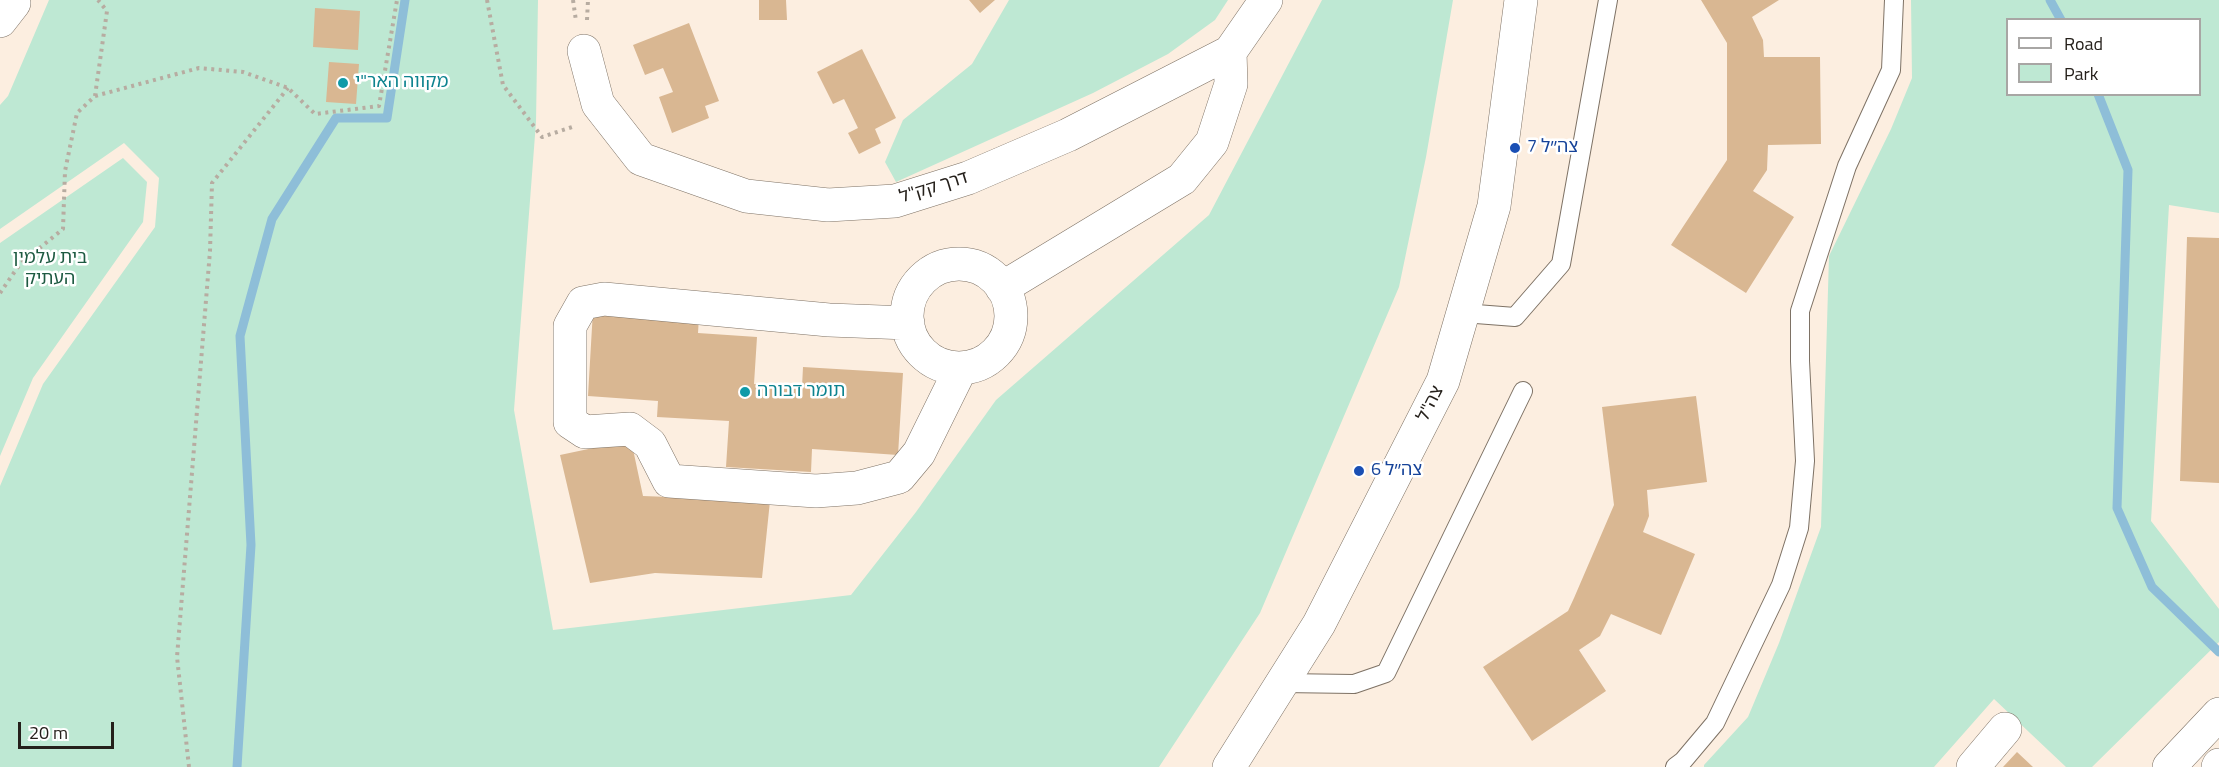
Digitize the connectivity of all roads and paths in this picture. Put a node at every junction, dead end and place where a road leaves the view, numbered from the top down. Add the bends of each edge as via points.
1 (98, 0) edge
2 (397, 0) edge
3 (487, 0) edge
4 (1266, 0) edge
5 (1521, 0) edge
6 (1608, 0) edge
7 (1894, 0) edge
8 (584, 51) dead end
9 (1230, 52) junction
10 (288, 88) junction
11 (94, 96) junction
12 (608, 116) junction
13 (1002, 288) junction
14 (0, 293) edge
15 (1463, 314) junction
16 (908, 323) junction
17 (961, 368) junction
18 (1522, 391) dead end
19 (1282, 683) junction
20 (2219, 714) edge
21 (2005, 729) dead end
22 (189, 767) edge
23 (1229, 767) edge
24 (1675, 767) edge
25 (1973, 767) edge
26 (2169, 767) edge

1 - 11 path via 107,11
2 - 10 path via 379,106 315,114
3 - 12 path via 503,85 542,137
4 - 9 street, דרך קק"ל
5 - 15 street, צה"ל via 1494,206
6 - 15 lane via 1560,264 1515,317
7 - 24 lane via 1891,70 1847,166 1800,311 1805,461 1798,528 1781,585 1715,723
8 - 12 street, דרך קק"ל via 598,104
9 - 12 street, דרך קק"ל via 1068,135 968,178 895,201 828,205 746,196 641,159
9 - 13 street via 1231,84 1212,142 1182,179
10 - 11 path via 243,72 199,68
10 - 22 path via 212,183 210,251 177,657
11 - 14 path via 77,113 65,171 63,229 20,264
13 - 16 street via 991,274 975,266 940,268 925,277 914,291
13 - 17 street via 1011,322 1006,339 981,364
15 - 19 street, צה"ל via 1443,381 1319,624
16 - 17 street via 911,338 920,351 946,367
16 - 17 street via 829,320 604,299 583,303 570,326 570,422 585,432 630,429 650,444 669,481 816,491 857,488 899,477 919,453
18 - 19 lane via 1386,673 1354,684
19 - 23 street, צה"ל
20 - 26 street
21 - 25 street

